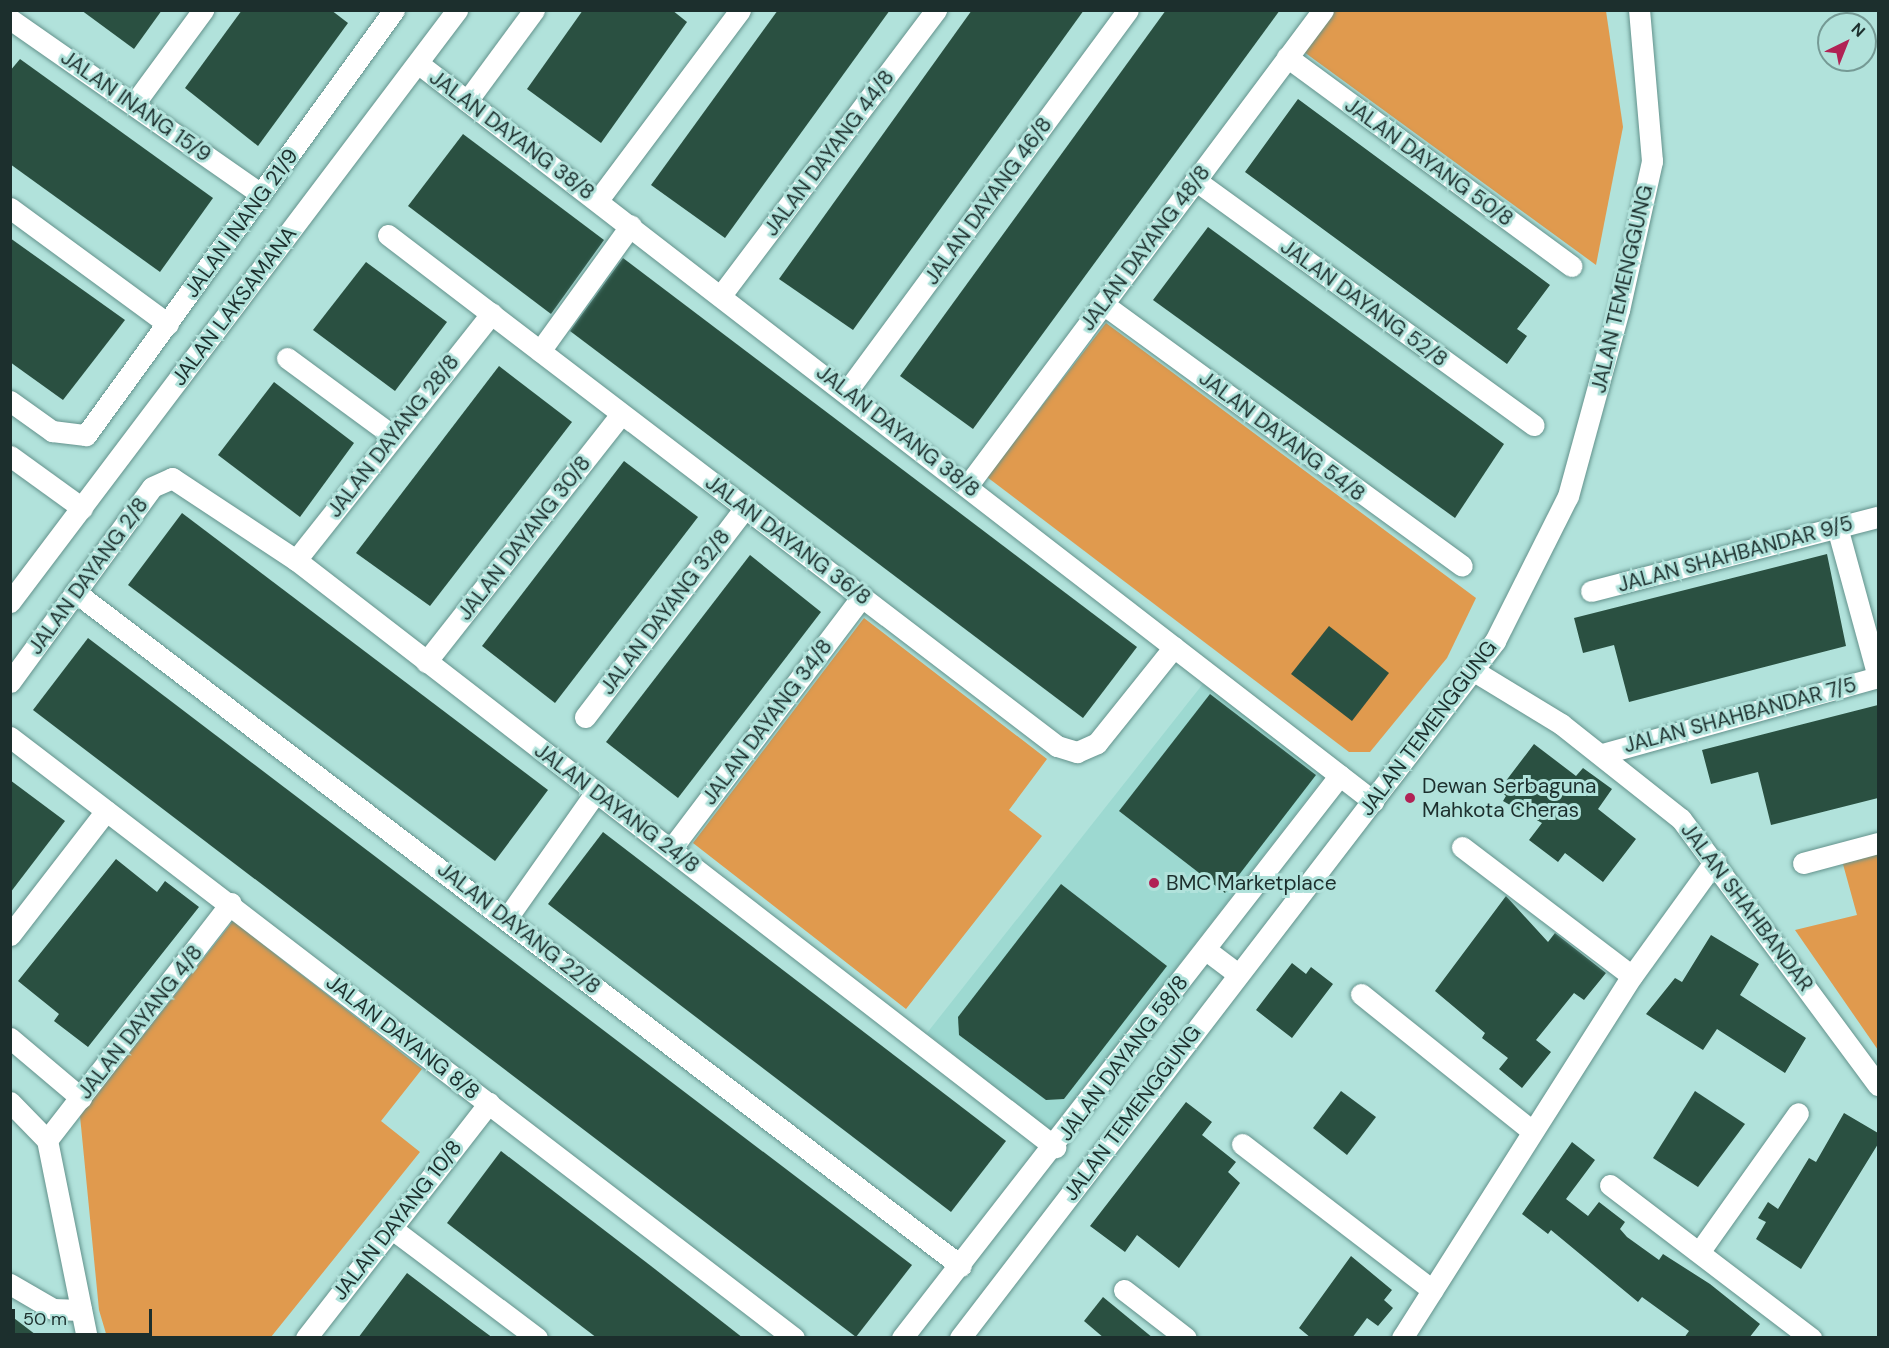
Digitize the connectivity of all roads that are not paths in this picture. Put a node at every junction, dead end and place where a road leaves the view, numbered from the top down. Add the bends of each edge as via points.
1 (203, 10) edge
2 (394, 10) edge
3 (458, 10) edge
4 (534, 10) edge
5 (740, 10) edge
6 (936, 10) edge
7 (1128, 10) edge
8 (1323, 10) edge
9 (1639, 10) edge
10 (10, 19) edge
11 (1287, 57) junction
12 (419, 64) junction
13 (467, 101) junction
14 (134, 104) junction
15 (1196, 180) junction
16 (261, 194) junction
17 (598, 200) junction
18 (10, 208) edge
19 (631, 225) junction
20 (388, 234) dead end
21 (1571, 266) dead end
22 (722, 294) junction
23 (1103, 304) junction
24 (492, 313) junction
25 (168, 324) junction
26 (540, 351) junction
27 (287, 358) dead end
28 (847, 391) junction
29 (10, 401) edge
30 (621, 414) junction
31 (1534, 425) dead end
32 (393, 436) junction
33 (10, 456) edge
34 (172, 478) joint
35 (968, 485) junction
36 (82, 508) junction
37 (745, 508) junction
38 (1878, 517) edge
39 (1837, 527) junction
40 (296, 560) junction
41 (1462, 566) dead end
42 (1591, 591) dead end
43 (75, 592) junction
44 (862, 596) junction
45 (10, 602) edge
46 (1174, 647) junction
47 (426, 662) junction
48 (1474, 671) junction
49 (1878, 677) edge
50 (10, 682) edge
51 (585, 717) dead end
52 (10, 737) edge
53 (1602, 754) junction
54 (1340, 775) junction
55 (596, 792) junction
56 (1373, 801) junction
57 (106, 811) junction
58 (1878, 843) edge
59 (1462, 847) dead end
60 (672, 849) junction
61 (1715, 861) junction
62 (1803, 863) dead end
63 (231, 903) junction
64 (507, 918) junction
65 (10, 935) edge
66 (1206, 950) junction
67 (1238, 974) junction
68 (1632, 976) junction
69 (1361, 994) dead end
70 (10, 1038) edge
71 (1878, 1085) edge
72 (81, 1098) junction
73 (10, 1102) edge
74 (489, 1103) junction
75 (1798, 1113) dead end
76 (1532, 1131) junction
77 (47, 1140) junction
78 (1242, 1144) dead end
79 (1055, 1147) junction
80 (1610, 1185) dead end
81 (392, 1228) junction
82 (1700, 1251) junction
83 (961, 1266) junction
84 (10, 1284) edge
85 (1124, 1290) dead end
86 (1432, 1290) junction
87 (81, 1310) junction
88 (87, 1338) edge
89 (306, 1338) edge
90 (537, 1338) edge
91 (794, 1338) edge
92 (902, 1338) edge
93 (960, 1338) edge
94 (1186, 1338) edge
95 (1402, 1338) edge
96 (1811, 1338) edge

1 - 14 street
2 - 16 street, JALAN INANG 21/9
3 - 12 street, JALAN LAKSAMANA
4 - 13 street
5 - 17 street
6 - 22 street, JALAN DAYANG 44/8
7 - 28 street, JALAN DAYANG 46/8
8 - 11 street, JALAN DAYANG 48/8
9 - 48 street, JALAN TEMENGGUNG via 1652,161 1593,418 1568,496 1495,641
10 - 14 street, JALAN INANG 15/9
11 - 15 street, JALAN DAYANG 48/8
11 - 21 street, JALAN DAYANG 50/8
12 - 13 street, JALAN DAYANG 38/8
12 - 36 street, JALAN LAKSAMANA
13 - 17 street, JALAN DAYANG 38/8
14 - 16 street, JALAN INANG 15/9
15 - 23 street, JALAN DAYANG 48/8
15 - 31 street, JALAN DAYANG 52/8
16 - 25 street, JALAN INANG 21/9
17 - 19 street, JALAN DAYANG 38/8
18 - 25 street
19 - 22 street, JALAN DAYANG 38/8
19 - 26 street
20 - 24 street, JALAN DAYANG 36/8
22 - 28 street, JALAN DAYANG 38/8
23 - 35 street, JALAN DAYANG 48/8
23 - 41 street, JALAN DAYANG 54/8
24 - 26 street, JALAN DAYANG 36/8
24 - 32 street, JALAN DAYANG 28/8
25 - 29 street, JALAN INANG 21/9 via 86,435 52,431
26 - 30 street, JALAN DAYANG 36/8
27 - 32 street
28 - 35 street, JALAN DAYANG 38/8
30 - 37 street, JALAN DAYANG 36/8
30 - 47 street, JALAN DAYANG 30/8
32 - 40 street, JALAN DAYANG 28/8
33 - 36 street
34 - 40 street, JALAN DAYANG 24/8
34 - 43 street, JALAN DAYANG 2/8 via 152,487
35 - 46 street, JALAN DAYANG 38/8
36 - 45 street, JALAN LAKSAMANA
37 - 44 street, JALAN DAYANG 36/8
37 - 51 street, JALAN DAYANG 32/8
38 - 39 street, JALAN SHAHBANDAR 9/5
39 - 42 street, JALAN SHAHBANDAR 9/5
39 - 49 street
40 - 47 street, JALAN DAYANG 24/8
43 - 50 street, JALAN DAYANG 2/8
43 - 64 street, JALAN DAYANG 22/8
44 - 46 street, JALAN DAYANG 36/8 via 1057,746 1077,752 1097,742
44 - 60 street, JALAN DAYANG 34/8
46 - 54 street, JALAN DAYANG 38/8
47 - 55 street, JALAN DAYANG 24/8
48 - 53 street, JALAN SHAHBANDAR
48 - 56 street, JALAN TEMENGGUNG
49 - 53 street, JALAN SHAHBANDAR 7/5
52 - 57 street, JALAN DAYANG 8/8
53 - 61 street, JALAN SHAHBANDAR via 1681,819
54 - 56 street, JALAN DAYANG 38/8
54 - 66 street, JALAN DAYANG 58/8
55 - 60 street, JALAN DAYANG 24/8
55 - 64 street
56 - 67 street, JALAN TEMENGGUNG
57 - 63 street, JALAN DAYANG 8/8
57 - 65 street
58 - 62 street
59 - 68 street
60 - 79 street, JALAN DAYANG 24/8
61 - 68 street
61 - 71 street, JALAN SHAHBANDAR
63 - 72 street, JALAN DAYANG 4/8
63 - 74 street, JALAN DAYANG 8/8
64 - 83 street, JALAN DAYANG 22/8
66 - 67 street
66 - 79 street, JALAN DAYANG 58/8
67 - 93 street, JALAN TEMENGGUNG
68 - 76 street
69 - 76 street
70 - 72 street
72 - 77 street, JALAN DAYANG 4/8
73 - 77 street
74 - 81 street, JALAN DAYANG 10/8
74 - 91 street, JALAN DAYANG 8/8
75 - 82 street
76 - 86 street
77 - 87 street
78 - 86 street
79 - 83 street, JALAN DAYANG 58/8
80 - 82 street
81 - 89 street, JALAN DAYANG 10/8
81 - 90 street
82 - 96 street
83 - 92 street, JALAN DAYANG 58/8
84 - 87 street via 53,1309
85 - 94 street
86 - 95 street
87 - 88 street

